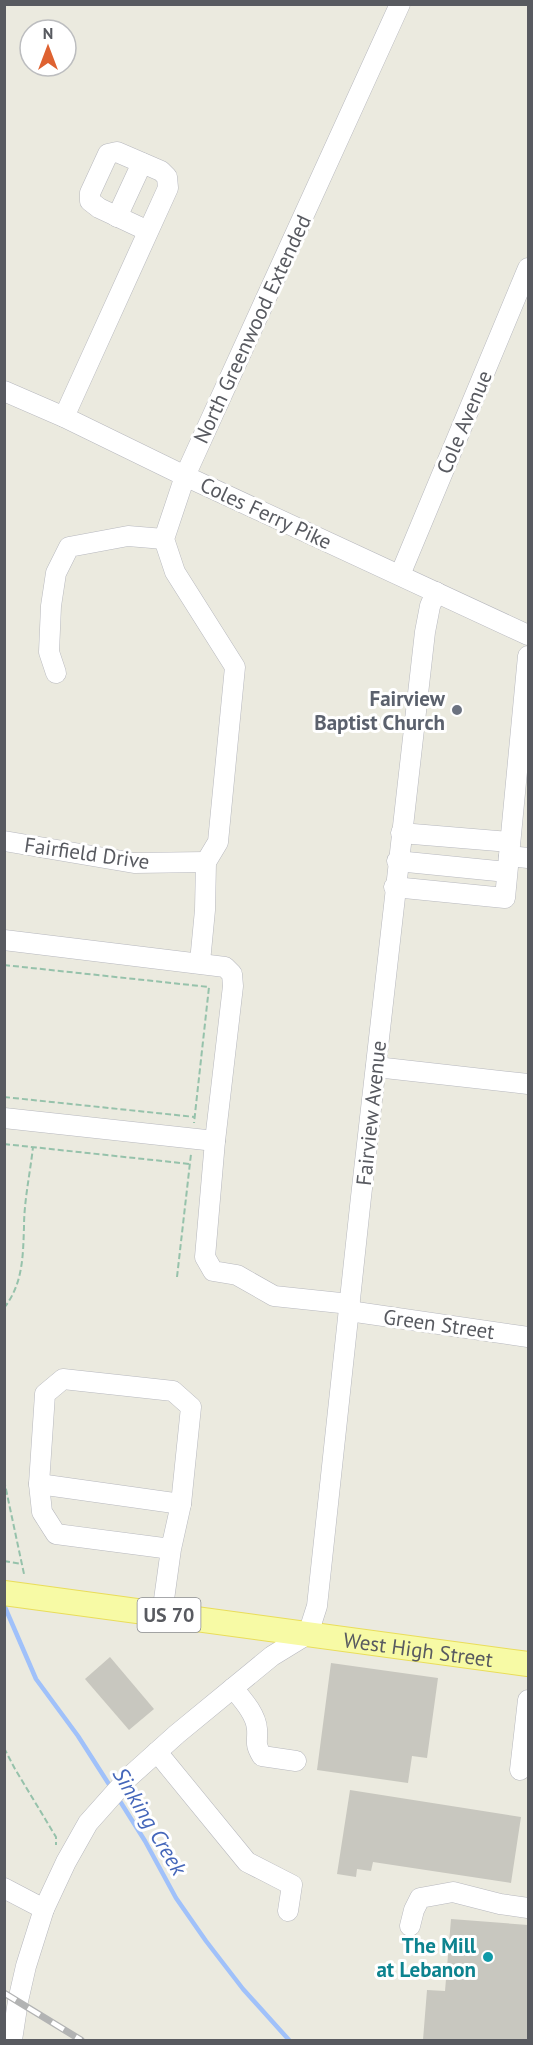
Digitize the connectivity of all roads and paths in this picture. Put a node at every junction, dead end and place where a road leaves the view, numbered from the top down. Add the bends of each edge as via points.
1 (400, 4) edge
2 (142, 162) junction
3 (117, 217) junction
4 (148, 231) junction
5 (528, 268) edge
6 (4, 391) edge
7 (64, 417) junction
8 (185, 476) junction
9 (164, 539) junction
10 (400, 575) junction
11 (436, 592) junction
12 (528, 635) edge
13 (528, 656) edge
14 (56, 673) dead end
15 (524, 744) edge
16 (522, 782) edge
17 (520, 820) edge
18 (401, 833) junction
19 (4, 841) edge
20 (514, 857) edge
21 (397, 861) junction
22 (206, 862) junction
23 (394, 887) junction
24 (4, 940) edge
25 (200, 962) junction
26 (4, 965) edge
27 (376, 1067) junction
28 (528, 1084) edge
29 (4, 1097) edge
30 (4, 1118) edge
31 (215, 1142) junction
32 (4, 1144) edge
33 (33, 1147) junction
34 (191, 1149) dead end
35 (190, 1164) junction
36 (177, 1277) dead end
37 (4, 1308) edge
38 (349, 1308) junction
39 (528, 1337) edge
40 (4, 1480) edge
41 (39, 1484) junction
42 (181, 1504) junction
43 (171, 1549) junction
44 (4, 1561) edge
45 (22, 1564) junction
46 (27, 1585) junction
47 (4, 1593) edge
48 (162, 1614) junction
49 (308, 1634) junction
50 (528, 1664) edge
51 (233, 1688) junction
52 (528, 1700) edge
53 (4, 1748) edge
54 (157, 1752) junction
55 (296, 1761) dead end
56 (520, 1770) dead end
57 (66, 1844) junction
58 (4, 1888) edge
59 (528, 1908) edge
60 (44, 1909) junction
61 (288, 1911) dead end
62 (410, 1926) dead end
63 (10, 2033) edge

1 - 8 street, North Greenwood Extended
2 - 3 street
2 - 3 street via 117,152 108,154 90,193 90,201
2 - 4 street via 167,177 168,188
3 - 4 street
4 - 7 street
5 - 10 street, Cole Avenue
6 - 7 street, Coles Ferry Pike
7 - 8 street, Coles Ferry Pike
8 - 9 street, North Greenwood Extended
8 - 10 street, Coles Ferry Pike
9 - 14 street via 128,536 69,547 56,573 51,606 50,652
9 - 22 street via 175,572 235,667 218,842
10 - 11 street, Coles Ferry Pike
11 - 12 street, Coles Ferry Pike
11 - 18 street, Fairview Avenue via 425,632
13 - 15 street
15 - 16 street
16 - 17 street
17 - 20 street
18 - 20 street
18 - 21 street, Fairview Avenue
19 - 22 street, Fairfield Drive via 134,863
20 - 21 street
20 - 23 street via 505,898
21 - 23 street, Fairview Avenue
22 - 25 street
23 - 27 street, Fairview Avenue
24 - 25 street
25 - 31 street via 225,967 232,974 234,986
26 - 29 path via 209,987 195,1117
27 - 28 street
27 - 38 street, Fairview Avenue
30 - 31 street
31 - 38 street, Green Street via 205,1243 205,1257 213,1271 237,1275 274,1296
32 - 33 path
33 - 35 path
33 - 37 path via 21,1273
34 - 35 path
35 - 36 path
38 - 39 street, Green Street
38 - 49 street, Fairview Avenue via 317,1606
40 - 45 path
41 - 42 street
41 - 42 street via 45,1394 63,1379 173,1391 191,1407
41 - 43 street via 42,1512 56,1534
42 - 43 street
43 - 48 street
44 - 45 path
45 - 46 path
46 - 47 main road, US 70
46 - 48 main road, US 70
48 - 49 main road, US 70
49 - 50 main road, West High Street / US 70
49 - 51 street via 272,1656
51 - 54 street
51 - 55 street via 250,1711 257,1728 255,1746 262,1756
52 - 56 street
53 - 57 path via 56,1837
54 - 57 street
54 - 61 street via 247,1862 292,1885
57 - 60 street
58 - 60 street
59 - 62 street via 453,1892 420,1898
60 - 63 street

